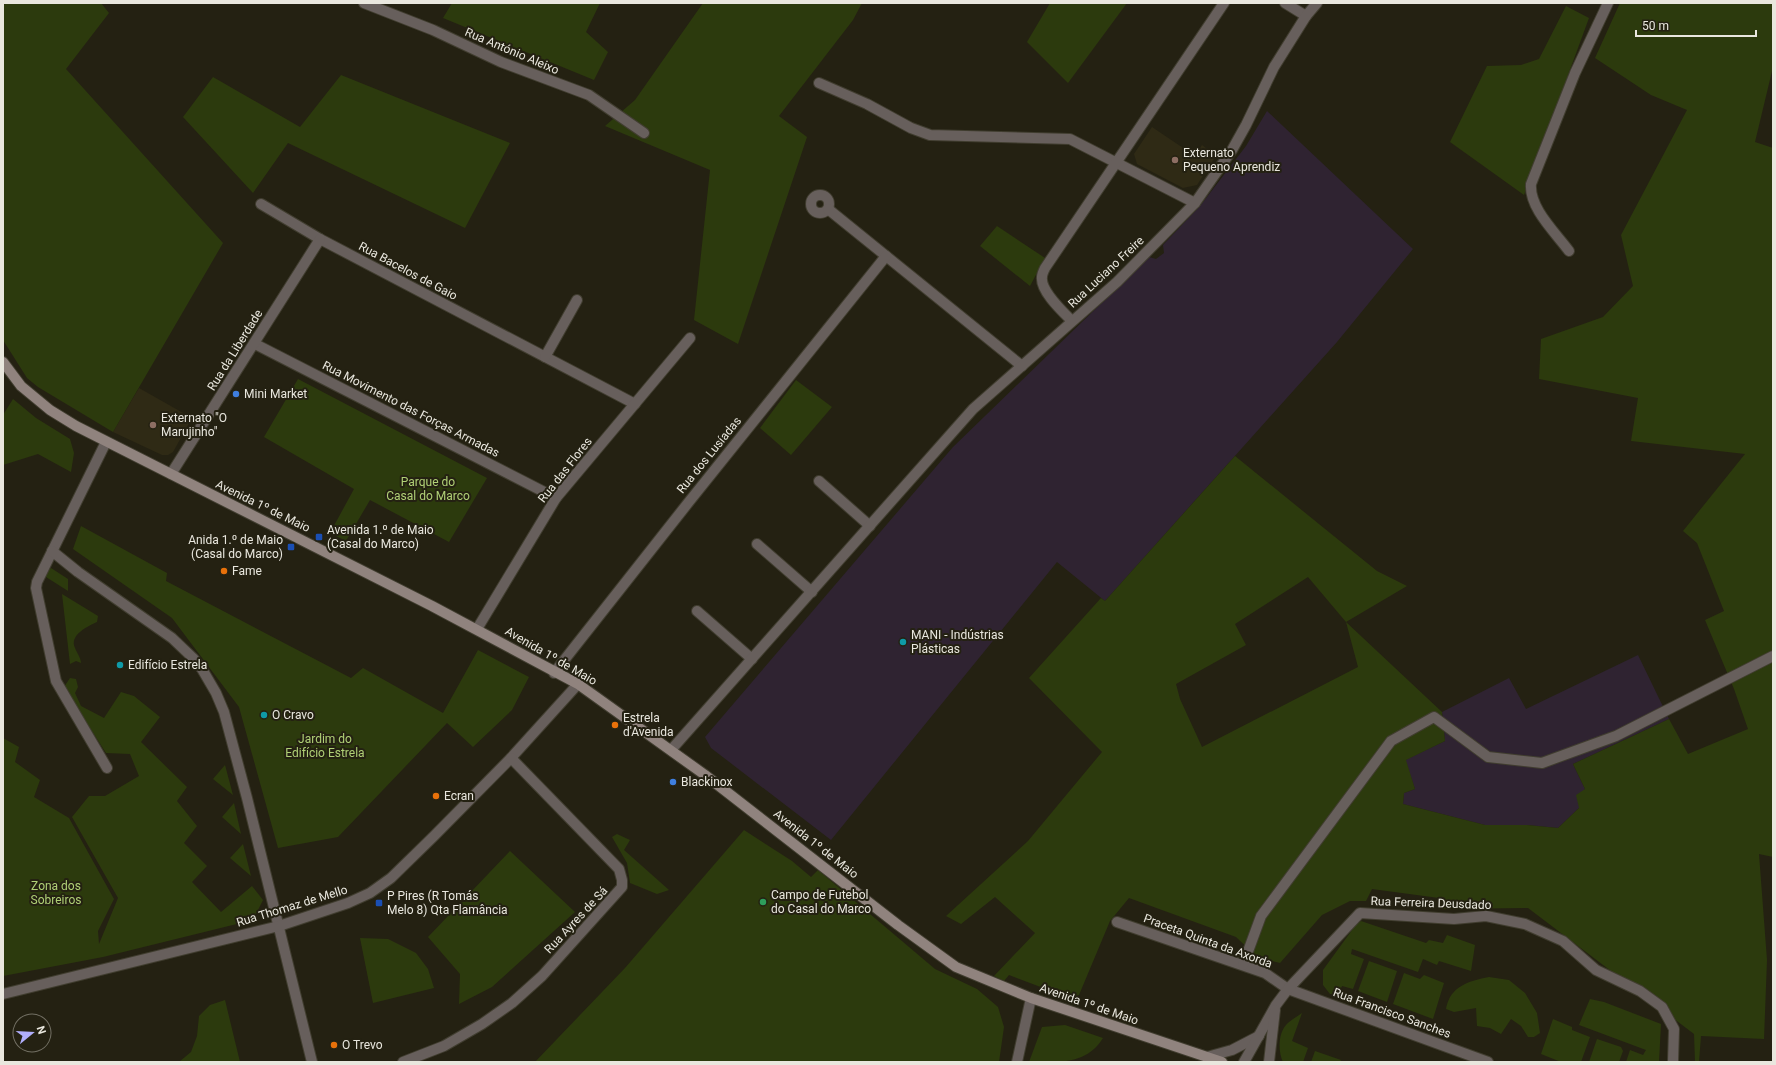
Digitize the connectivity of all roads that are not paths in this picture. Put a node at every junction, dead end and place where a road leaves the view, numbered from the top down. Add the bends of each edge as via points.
1 (364, 3) edge
2 (1224, 3) edge
3 (1284, 3) edge
4 (1317, 3) edge
5 (1608, 3) edge
6 (1306, 16) junction
7 (819, 83) dead end
8 (644, 133) dead end
9 (1118, 162) junction
10 (1195, 203) junction
11 (262, 204) dead end
12 (828, 209) dead end
13 (320, 239) junction
14 (1569, 251) dead end
15 (886, 256) junction
16 (577, 300) dead end
17 (1072, 321) junction
18 (690, 338) dead end
19 (255, 344) junction
20 (545, 357) junction
21 (3, 362) edge
22 (1022, 366) junction
23 (635, 404) junction
24 (106, 442) junction
25 (171, 474) junction
26 (819, 481) dead end
27 (556, 498) junction
28 (870, 526) junction
29 (757, 544) dead end
30 (52, 551) junction
31 (812, 592) junction
32 (698, 611) dead end
33 (476, 629) junction
34 (1773, 656) edge
35 (752, 659) junction
36 (554, 673) junction
37 (578, 684) junction
38 (671, 750) junction
39 (511, 758) junction
40 (107, 768) dead end
41 (1117, 922) dead end
42 (279, 926) junction
43 (1243, 965) junction
44 (1288, 989) junction
45 (3, 994) edge
46 (1031, 998) junction
47 (1276, 1005) junction
48 (1259, 1036) junction
49 (1207, 1057) junction
50 (312, 1062) edge
51 (403, 1062) edge
52 (1017, 1062) edge
53 (1222, 1062) edge
54 (1244, 1062) edge
55 (1268, 1062) edge
56 (1488, 1062) edge
57 (1673, 1062) edge

1 - 8 street, Rua António Aleixo via 433,30 501,62 589,95
2 - 9 street
3 - 6 street
4 - 6 street, Rua Luciano Freire
5 - 14 street via 1575,73 1531,184 1530,193 1534,204
6 - 10 street, Rua Luciano Freire via 1274,67 1232,150
7 - 9 street via 930,135 1070,139
9 - 10 street
9 - 17 street via 1045,268 1041,278 1052,300
10 - 17 street, Rua Luciano Freire via 1117,282
11 - 13 street, Rua Bacelos de Gaio
12 - 15 street
13 - 19 street, Rua da Liberdade
13 - 20 street, Rua Bacelos de Gaio
15 - 22 street
15 - 36 street, Rua dos Lusíadas
16 - 20 street
17 - 22 street, Rua Luciano Freire
18 - 23 street, Rua das Flores
19 - 25 street, Rua da Liberdade
19 - 27 street, Rua Movimento das Forças Armadas
20 - 23 street, Rua Bacelos de Gaio
21 - 24 street, Avenida 1º de Maio via 21,386 50,410
22 - 28 street, Rua Luciano Freire via 973,409
23 - 27 street, Rua das Flores
24 - 25 street, Avenida 1º de Maio
24 - 30 street
25 - 33 street, Avenida 1º de Maio
26 - 28 street
27 - 33 street, Rua das Flores
28 - 31 street, Rua Luciano Freire
29 - 31 street
30 - 40 street via 36,588 56,681
30 - 42 street via 172,638 193,658 208,679 227,723
31 - 35 street, Rua Luciano Freire
32 - 35 street
33 - 36 street, Avenida 1º de Maio
34 - 43 street via 1616,736 1542,763 1488,757 1434,717 1391,741 1260,916
35 - 38 street, Rua Luciano Freire
36 - 37 street, Avenida 1º de Maio
37 - 38 street, Avenida 1º de Maio
37 - 39 street, Rua Thomaz de Mello
38 - 46 street, Avenida 1º de Maio via 956,968
39 - 42 street, Rua Thomaz de Mello via 383,885 355,900
39 - 51 street, Rua Ayres de Sá via 619,869 622,887 542,976 512,1003 444,1046
41 - 43 street, Praceta Quinta da Axorda
42 - 45 street, Rua Thomaz de Mello
42 - 50 street
43 - 44 street, Praceta Quinta da Axorda via 1265,973
44 - 47 street, Rua Ferreira Deusdado
44 - 56 street, Rua Francisco Sanches
44 - 57 street, Rua Ferreira Deusdado via 1360,913 1454,919 1486,916 1525,924 1563,941 1596,970 1640,991 1662,1007 1674,1029
46 - 49 street, Avenida 1º de Maio
46 - 52 street
47 - 48 street, Rua Ferreira Deusdado
47 - 55 street, Rua Ferreira Deusdado
48 - 49 street via 1232,1050
48 - 54 street, Rua Ferreira Deusdado
49 - 53 street, Avenida 1º de Maio

